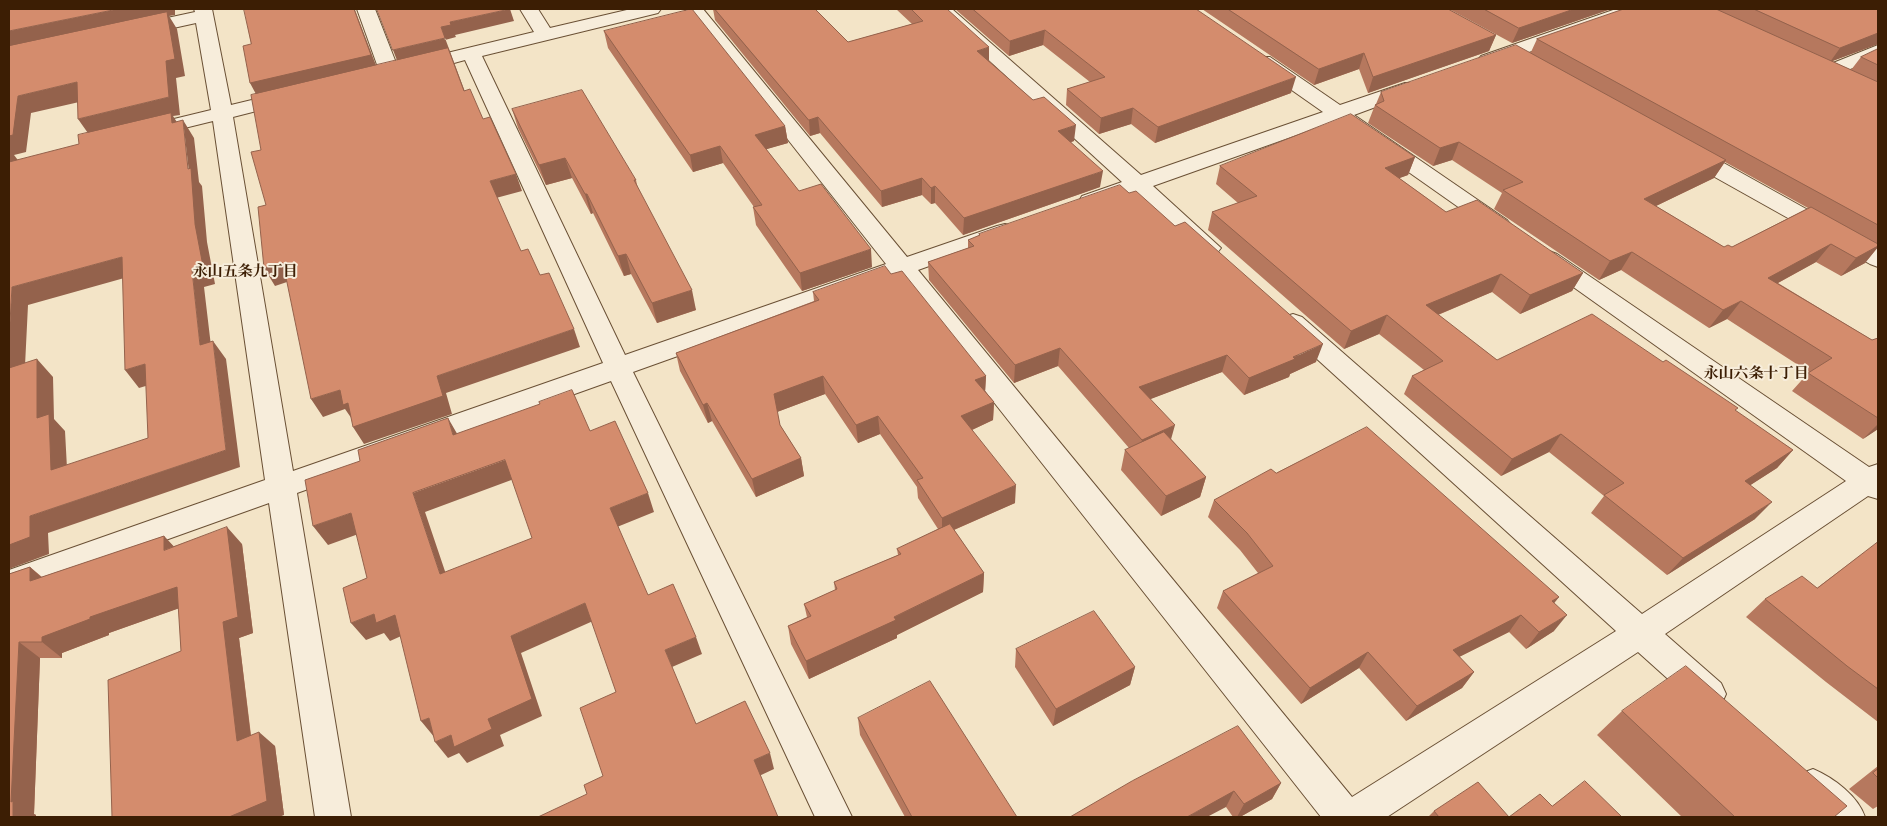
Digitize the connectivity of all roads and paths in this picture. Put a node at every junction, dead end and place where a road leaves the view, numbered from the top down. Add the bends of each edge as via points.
1 (366, 9) edge
2 (529, 9) edge
3 (652, 9) edge
4 (694, 9) edge
5 (942, 9) edge
6 (1633, 9) edge
7 (204, 12) edge
8 (116, 34) edge
9 (545, 35) junction
10 (1484, 38) edge
11 (1242, 47) edge
12 (1878, 51) edge
13 (1510, 52) junction
14 (471, 53) junction
15 (435, 62) edge
16 (1812, 63) edge
17 (1536, 67) edge
18 (1465, 68) edge
19 (1830, 72) junction
20 (389, 73) edge
21 (1438, 78) edge
22 (1854, 83) edge
23 (306, 93) edge
24 (1338, 113) junction
25 (222, 114) junction
26 (125, 137) edge
27 (1673, 144) edge
28 (1138, 184) junction
29 (1072, 207) edge
30 (1025, 224) edge
31 (1878, 259) edge
32 (1226, 263) edge
33 (903, 267) junction
34 (1278, 309) edge
35 (618, 368) junction
36 (1875, 481) edge
37 (279, 487) junction
38 (9, 583) edge
39 (1640, 633) junction
40 (1729, 712) edge
41 (1795, 771) edge
42 (333, 817) edge
43 (834, 817) edge
44 (1344, 817) edge
45 (1354, 817) edge
46 (1847, 817) edge

1 - 20 street
2 - 9 street
3 - 9 street
4 - 33 street
5 - 28 street
6 - 13 street
7 - 8 street
7 - 25 street
9 - 14 street
10 - 13 street
11 - 24 street
12 - 19 street
13 - 17 street
13 - 18 street
14 - 15 street
14 - 35 street
16 - 19 street
19 - 22 street
21 - 24 street
23 - 25 street
24 - 28 street
24 - 36 street
25 - 26 street
25 - 37 street
27 - 31 street
28 - 29 street
28 - 32 street
30 - 33 street
33 - 35 street
33 - 44 street
34 - 39 street
35 - 37 street
35 - 43 street
36 - 39 street
37 - 38 street
37 - 42 street
39 - 40 street
39 - 45 street
41 - 46 street

